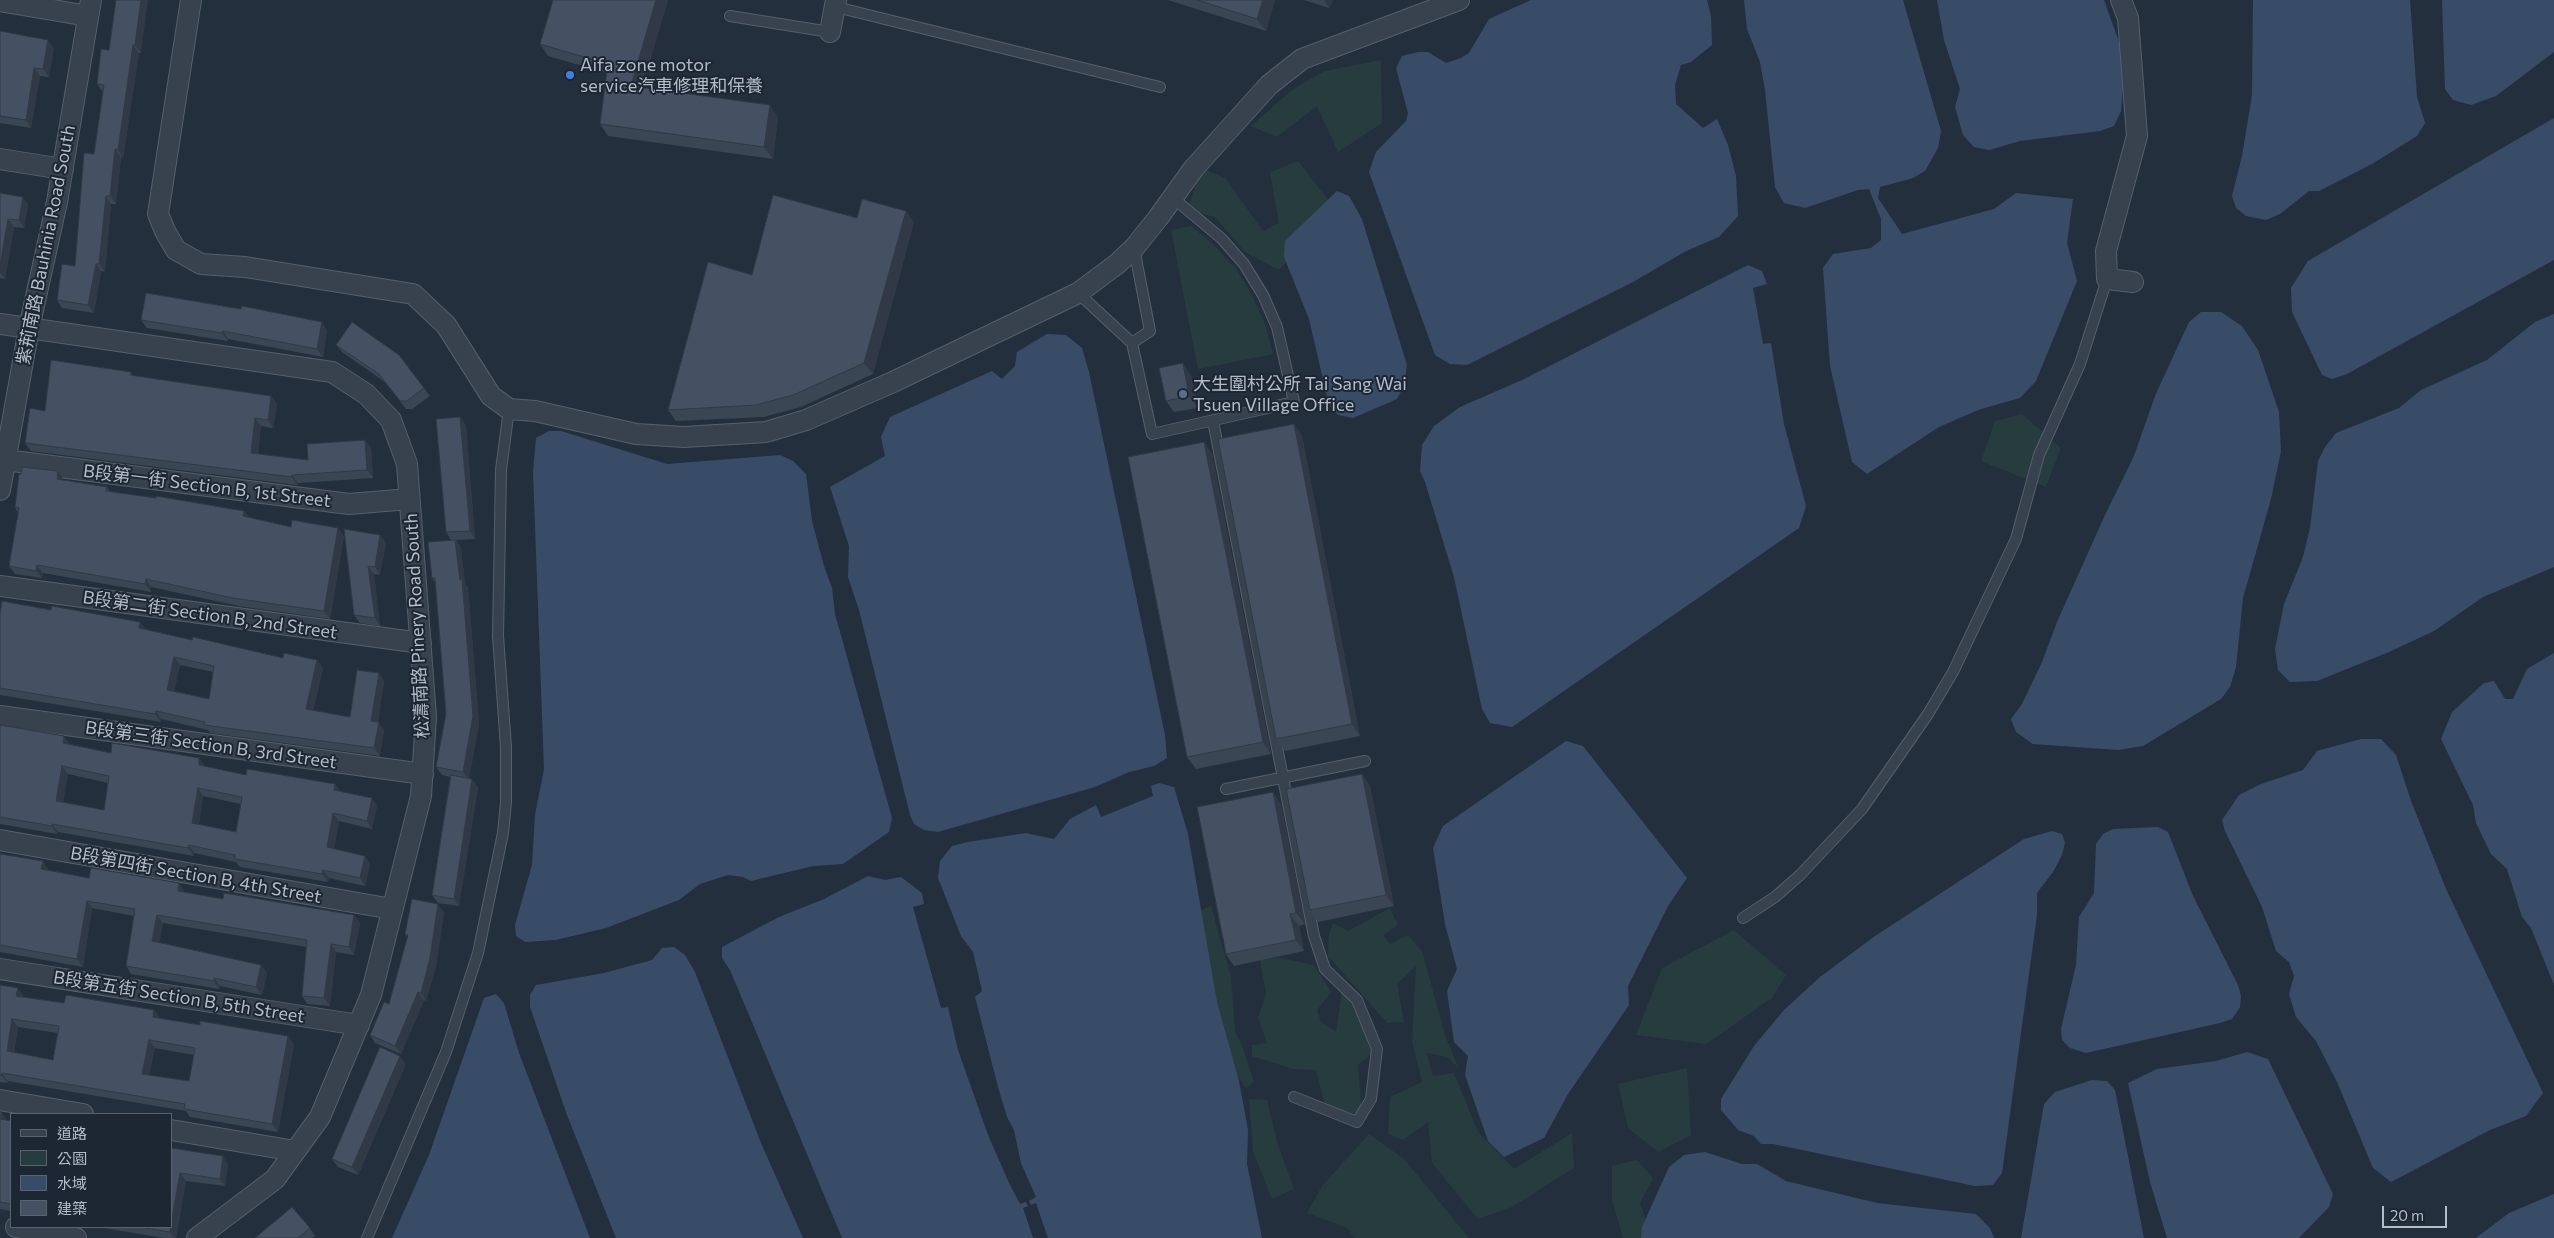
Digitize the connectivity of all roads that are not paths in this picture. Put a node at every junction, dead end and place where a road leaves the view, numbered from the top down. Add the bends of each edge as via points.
1 (191, 0) edge
2 (1459, 0) edge
3 (2121, 0) edge
4 (0, 1) edge
5 (836, 4) edge
6 (90, 8) edge
7 (730, 16) dead end
8 (830, 32) joint
9 (1160, 87) dead end
10 (0, 159) edge
11 (62, 169) junction
12 (1173, 198) junction
13 (1134, 248) junction
14 (2107, 279) junction
15 (2133, 282) dead end
16 (1078, 292) junction
17 (0, 324) edge
18 (29, 328) junction
19 (1132, 343) junction
20 (509, 409) junction
21 (1212, 421) junction
22 (5, 460) junction
23 (0, 490) edge
24 (410, 499) junction
25 (0, 586) edge
26 (421, 643) junction
27 (0, 716) edge
28 (1365, 761) dead end
29 (423, 774) junction
30 (1283, 778) junction
31 (1226, 789) dead end
32 (0, 840) edge
33 (392, 909) junction
34 (1743, 918) dead end
35 (0, 969) edge
36 (358, 1025) junction
37 (1294, 1097) dead end
38 (0, 1100) edge
39 (77, 1113) edge
40 (172, 1130) edge
41 (295, 1151) junction
42 (21, 1228) edge
43 (76, 1238) edge
44 (197, 1238) edge
45 (367, 1238) edge

1 - 20 street via 158,214 176,250 201,264 246,267 413,294 446,325 492,396
2 - 12 street via 1302,59 1269,85 1194,168
3 - 14 street via 2128,18 2137,136 2106,251
4 - 6 street
5 - 8 street
5 - 9 lane
6 - 11 street, 紫荊南路 Bauhinia Road South
7 - 8 lane
10 - 11 street
11 - 18 street, 紫荊南路 Bauhinia Road South
12 - 13 street
12 - 21 lane via 1221,238 1244,264 1263,295 1277,327 1294,402
13 - 16 street
13 - 19 lane via 1150,331
14 - 15 street
14 - 34 lane via 2080,364 2039,455 2016,540 1953,672 1862,809 1800,875
16 - 19 lane
16 - 20 street via 991,336 806,420 766,432 684,437 636,434 535,411
17 - 18 street, 松濤南路 Pinery Road South
18 - 22 street, 紫荊南路 Bauhinia Road South
18 - 24 street, 松濤南路 Pinery Road South via 332,372 366,394 391,420 407,464
19 - 21 lane via 1152,434
20 - 45 lane via 501,470 498,636 506,747 503,834 478,953 446,1052
21 - 30 lane
22 - 23 street, 紫荊南路 Bauhinia Road South
22 - 24 street, B段第一街 Section B, 1st Street via 349,504
24 - 26 street, 松濤南路 Pinery Road South
25 - 26 street, B段第二街 Section B, 2nd Street
26 - 29 street, 松濤南路 Pinery Road South via 426,717
27 - 29 street, B段第三街 Section B, 3rd Street
28 - 30 lane
29 - 33 street, 松濤南路 Pinery Road South via 421,796
30 - 31 lane
30 - 37 lane via 1314,936 1325,969 1357,1000 1376,1049 1371,1099 1357,1122
32 - 33 street, B段第四街 Section B, 4th Street
33 - 36 street, 松濤南路 Pinery Road South via 371,995
35 - 36 street, B段第五街 Section B, 5th Street
36 - 41 street, 松濤南路 Pinery Road South via 320,1117
38 - 39 street
40 - 41 street
41 - 44 street, 松濤南路 Pinery Road South via 274,1179
42 - 43 street

